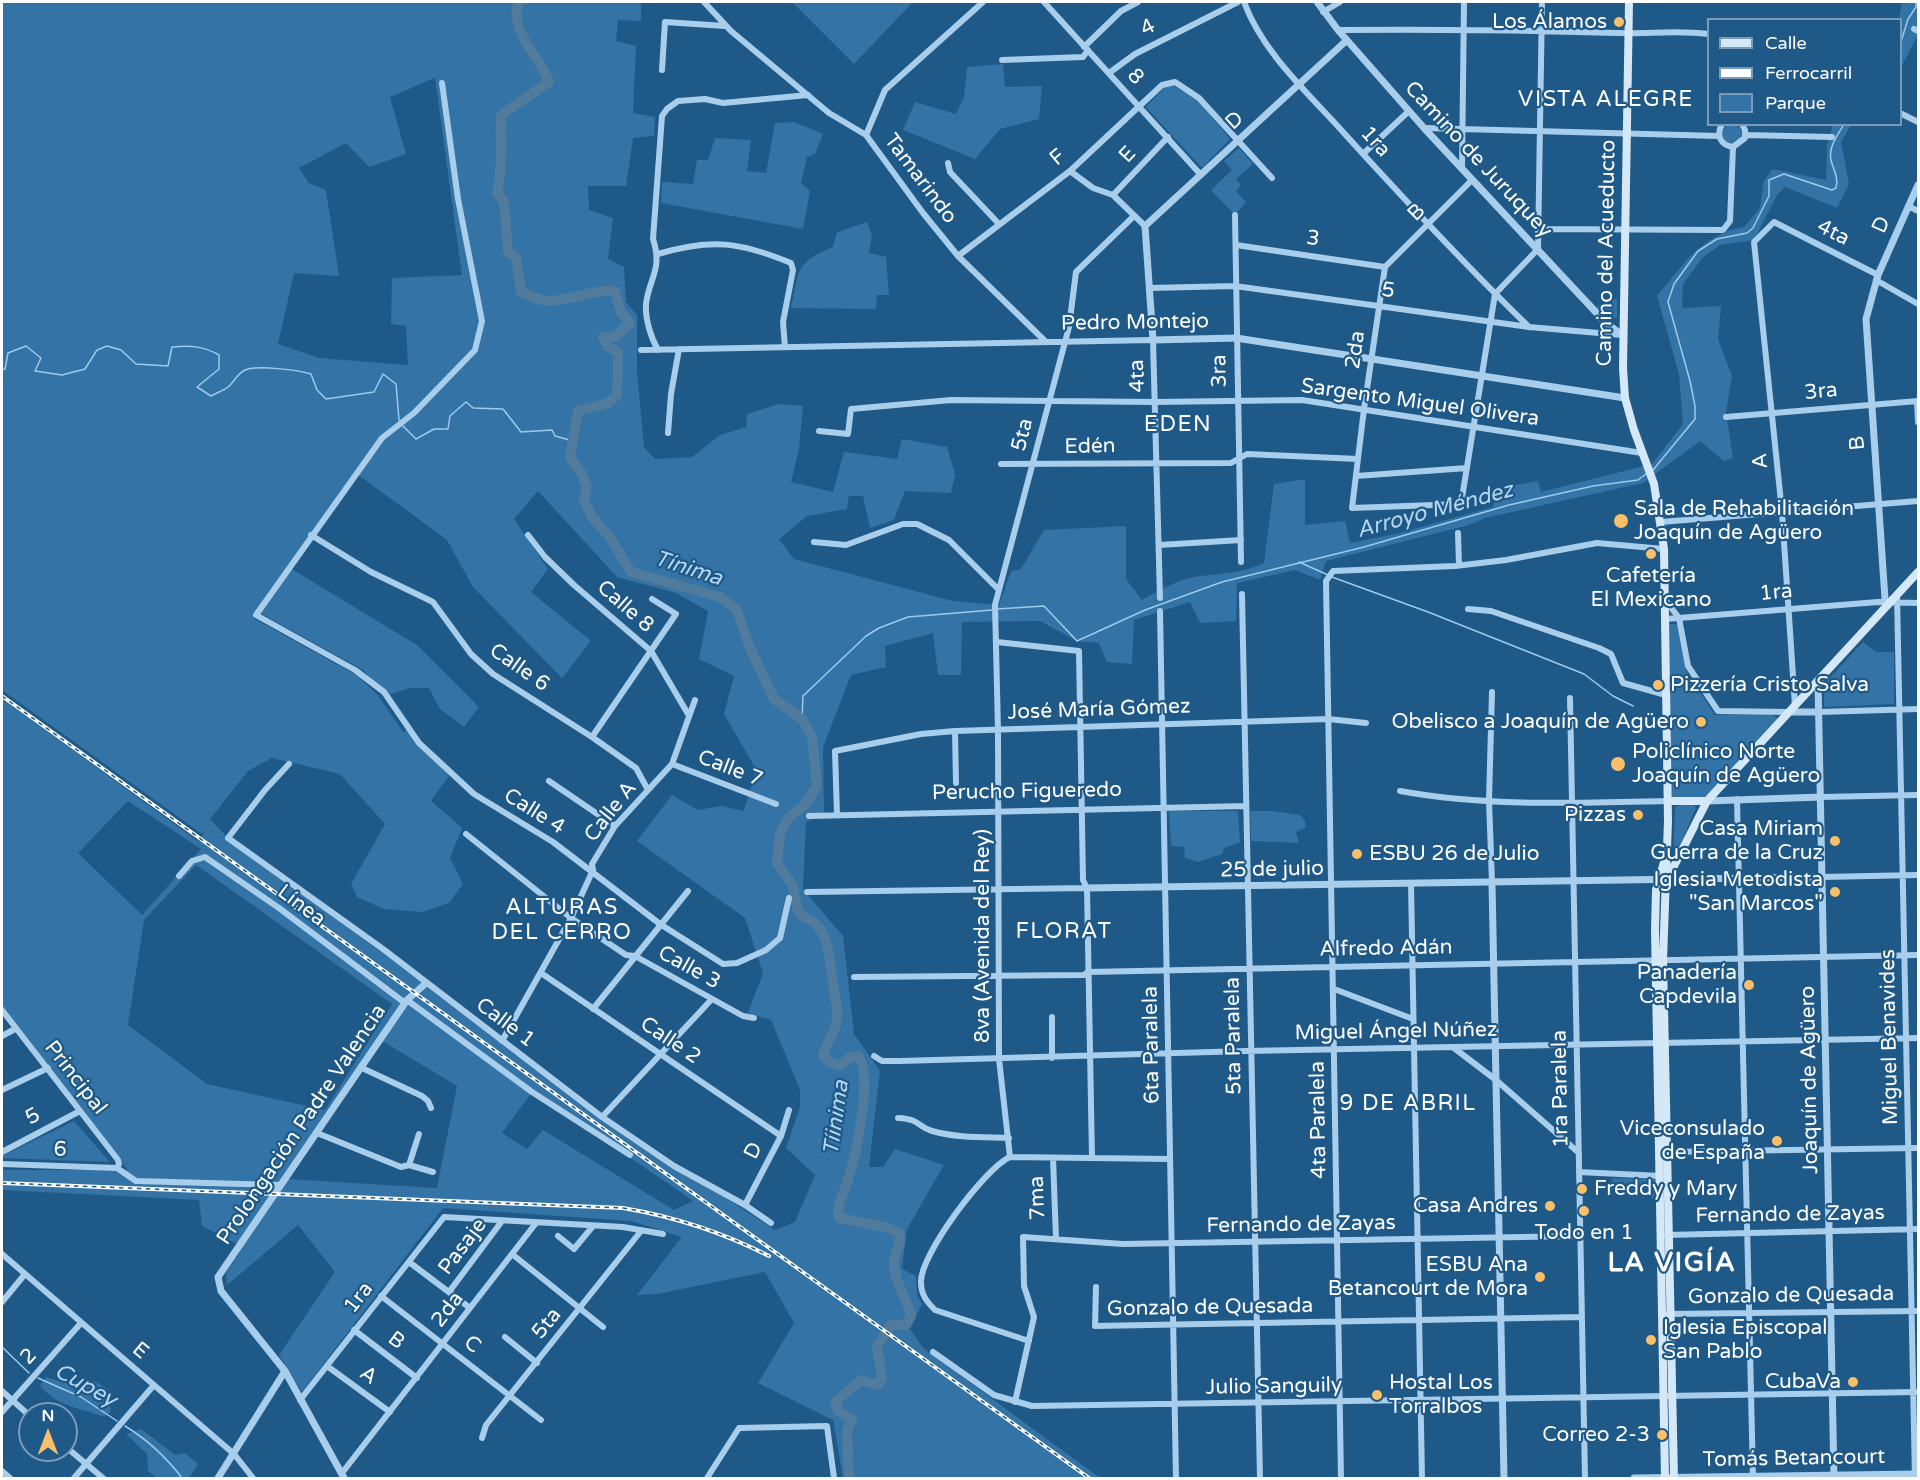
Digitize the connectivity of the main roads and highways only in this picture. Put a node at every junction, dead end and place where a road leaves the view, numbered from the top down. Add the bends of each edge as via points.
1 (1629, 2) edge
2 (1918, 572) edge
3 (1668, 801) junction
4 (1707, 801) junction
5 (1662, 881) junction
6 (1664, 1152) junction
7 (1666, 1235) junction
8 (1670, 1478) edge

1 - 3 main road, Camino del Acueducto via 1622,334 1625,398 1654,484 1664,549
2 - 4 main road
3 - 4 main road
3 - 5 main road, Camino del Acueducto
4 - 5 main road
5 - 6 main road via 1659,960
6 - 7 main road
6 - 7 main road via 1661,1176
7 - 8 main road

